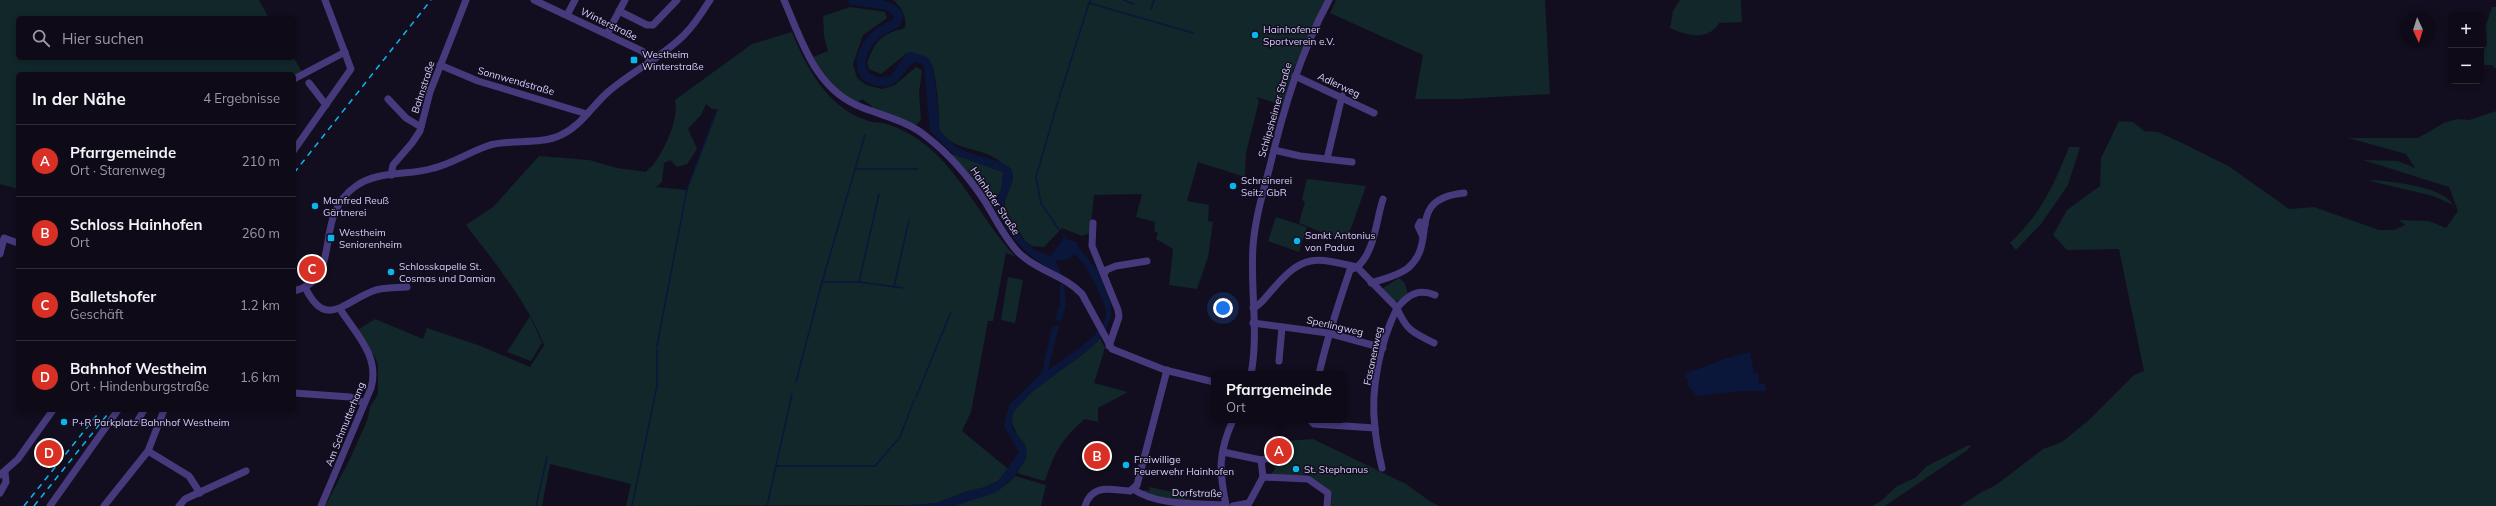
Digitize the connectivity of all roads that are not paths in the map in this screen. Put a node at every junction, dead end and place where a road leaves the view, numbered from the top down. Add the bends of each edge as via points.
1 (325, 0) edge
2 (466, 0) edge
3 (534, 0) edge
4 (575, 0) edge
5 (625, 0) edge
6 (677, 0) edge
7 (710, 0) edge
8 (784, 0) edge
9 (1329, 0) edge
10 (619, 11) junction
11 (567, 15) junction
12 (607, 34) junction
13 (345, 52) junction
14 (650, 60) junction
15 (440, 65) junction
16 (1295, 76) junction
17 (296, 78) edge
18 (309, 83) dead end
19 (1342, 96) junction
20 (388, 99) dead end
21 (326, 105) junction
22 (1374, 113) dead end
23 (587, 114) junction
24 (421, 127) junction
25 (296, 144) edge
26 (1274, 150) junction
27 (1327, 159) junction
28 (1352, 162) dead end
29 (391, 175) junction
30 (1464, 194) dead end
31 (1383, 199) dead end
32 (1093, 223) dead end
33 (16, 242) edge
34 (0, 254) edge
35 (1147, 261) dead end
36 (1356, 267) junction
37 (1105, 274) junction
38 (1371, 283) junction
39 (306, 287) junction
40 (407, 287) dead end
41 (296, 290) edge
42 (1435, 295) dead end
43 (1253, 308) junction
44 (1397, 308) junction
45 (340, 309) junction
46 (1253, 323) junction
47 (1282, 327) junction
48 (1328, 333) junction
49 (1434, 343) dead end
50 (1108, 344) junction
51 (1383, 348) junction
52 (1279, 361) dead end
53 (1167, 370) junction
54 (1251, 371) edge
55 (1320, 371) edge
56 (1211, 381) edge
57 (296, 393) edge
58 (364, 403) junction
59 (52, 412) edge
60 (117, 412) edge
61 (143, 412) edge
62 (163, 412) edge
63 (138, 420) dead end
64 (1232, 423) edge
65 (1313, 423) edge
66 (1375, 428) junction
67 (148, 451) junction
68 (1223, 452) junction
69 (1277, 457) dead end
70 (1261, 460) junction
71 (1382, 468) dead end
72 (246, 471) dead end
73 (3, 474) edge
74 (1263, 477) junction
75 (1133, 489) junction
76 (0, 493) edge
77 (200, 493) junction
78 (1252, 505) edge
79 (50, 506) edge
80 (104, 506) edge
81 (179, 506) edge
82 (321, 506) edge
83 (1085, 506) edge
84 (1230, 506) edge
85 (1327, 506) edge

1 - 13 street
2 - 15 street, Bahnstraße
3 - 11 street, Winterstraße
4 - 11 street
5 - 10 street
6 - 10 street via 653,25 647,25
7 - 14 street via 687,33
8 - 50 street, Hainhofer Straße via 806,51 825,82 848,100 907,124 936,144 967,176 1019,253 1066,281 1082,294
9 - 16 street, Schlipsheimer Straße via 1310,35
10 - 12 street
11 - 12 street, Winterstraße
12 - 14 street, Winterstraße via 642,51
13 - 17 street
13 - 21 street via 351,71
14 - 23 street via 611,90
15 - 23 street, Sonnwendstraße via 478,81
15 - 24 street, Bahnstraße
16 - 19 street, Adlerweg
16 - 26 street, Schlipsheimer Straße
18 - 21 street
19 - 22 street, Adlerweg
19 - 27 street
20 - 24 street via 406,118
21 - 25 street
23 - 29 street via 574,127 555,137 496,144 440,167
24 - 29 street, Bahnstraße via 412,143 393,165
26 - 27 street
26 - 43 street, Schlipsheimer Straße via 1253,244
27 - 28 street
29 - 39 street via 364,181 342,199 330,223 322,271 315,281
30 - 38 street via 1438,200 1430,209 1419,250 1409,267
31 - 36 street via 1368,252
32 - 37 street via 1092,246
33 - 34 street via 4,238
35 - 37 street via 1116,266 1106,270
36 - 38 street
36 - 43 street via 1322,258 1307,261 1285,274
36 - 48 street via 1350,270
37 - 50 street via 1119,317
38 - 44 street
39 - 41 street
39 - 45 street via 312,301 320,308 330,311
40 - 45 street via 373,291
42 - 44 street via 1420,291 1408,296
43 - 46 street, Schlipsheimer Straße
44 - 49 street via 1404,325 1413,333
44 - 51 street, Fasanenweg
45 - 58 street, Am Schmutterhang via 369,353 374,367 373,381
46 - 47 street, Sperlingweg
46 - 54 street, Schlipsheimer Straße
47 - 48 street, Sperlingweg
47 - 52 street
48 - 51 street, Sperlingweg
48 - 55 street
50 - 53 street via 1116,351
51 - 66 street, Fasanenweg via 1375,395
53 - 56 street
53 - 75 street via 1137,485
57 - 58 street via 350,397
58 - 82 street, Am Schmutterhang
59 - 73 street via 45,424
60 - 79 street
61 - 63 street
62 - 67 street
64 - 68 street, Dorfstraße
65 - 66 street
66 - 71 street, Fasanenweg
67 - 77 street via 190,476
67 - 80 street
68 - 70 street
68 - 84 street, Dorfstraße via 1220,464
69 - 70 street
70 - 74 street
72 - 77 street
73 - 76 street via 6,482
74 - 78 street
74 - 85 street via 1308,479 1328,494
75 - 83 street via 1097,490 1088,498
75 - 84 street, Dorfstraße via 1150,498 1176,504
77 - 81 street via 186,499
78 - 84 street

